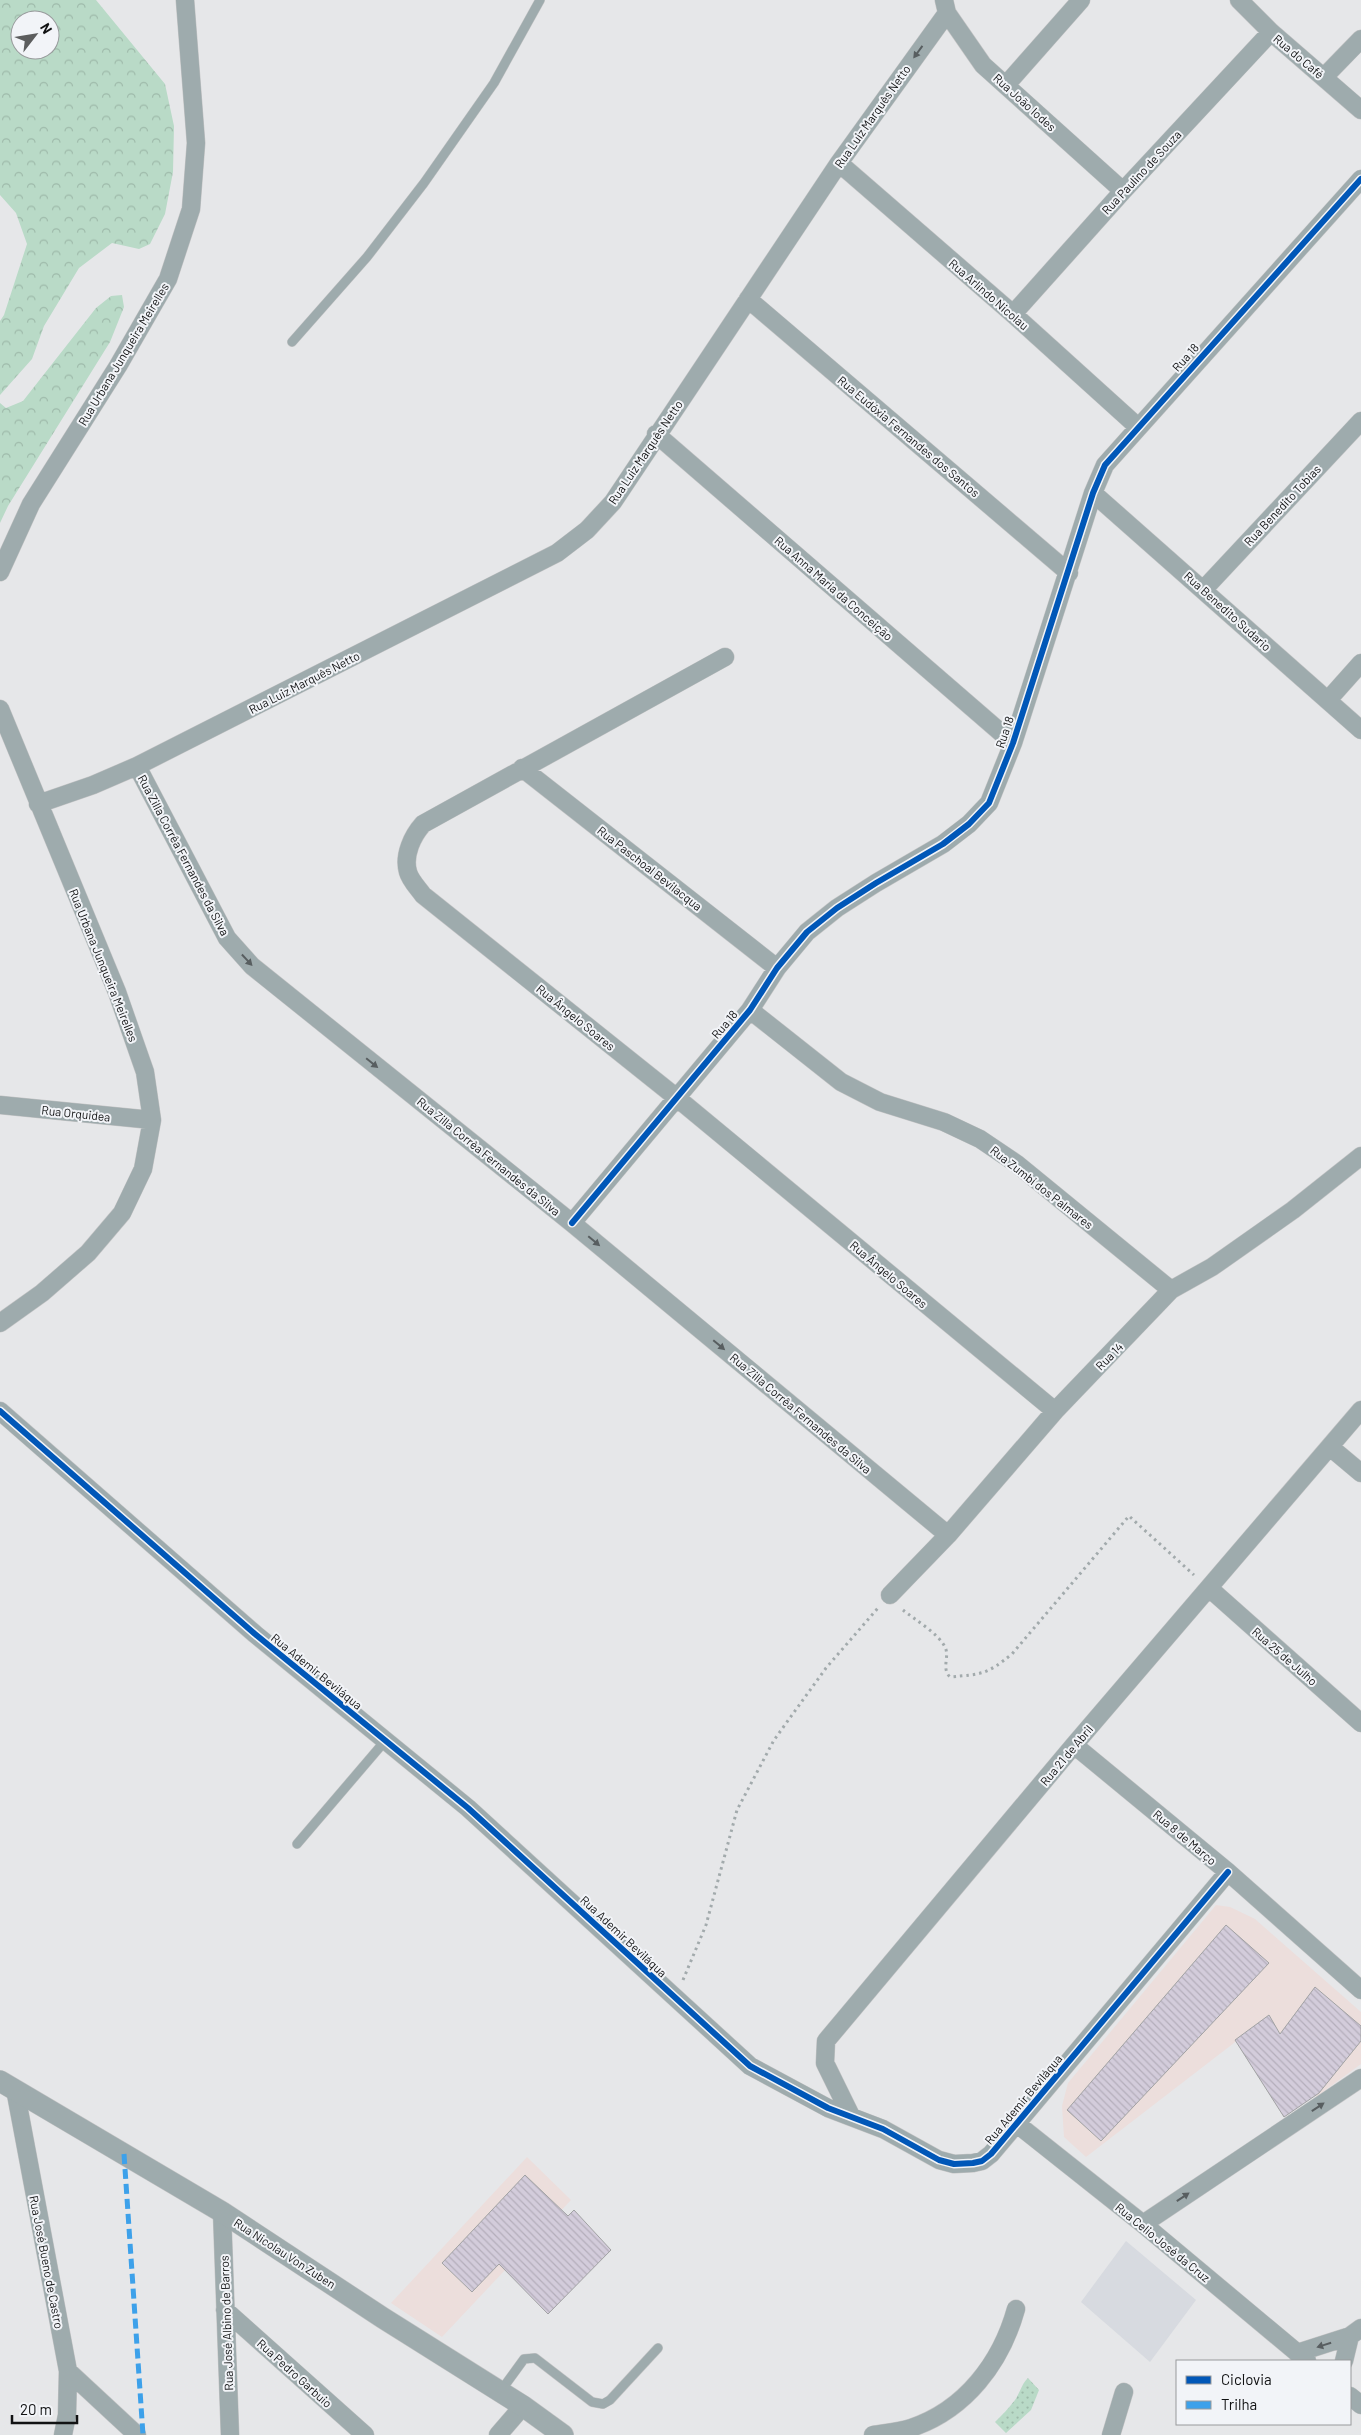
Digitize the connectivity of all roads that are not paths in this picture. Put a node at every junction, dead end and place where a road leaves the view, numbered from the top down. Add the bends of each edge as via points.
1 (185, 0) edge
2 (540, 0) edge
3 (1081, 0) edge
4 (1239, 0) edge
5 (946, 6) edge
6 (1271, 32) junction
7 (1361, 39) edge
8 (1324, 77) junction
9 (1006, 85) junction
10 (1361, 110) edge
11 (839, 163) junction
12 (1361, 179) edge
13 (1123, 191) junction
14 (748, 299) junction
15 (1013, 314) junction
16 (292, 342) dead end
17 (1361, 421) edge
18 (1138, 427) junction
19 (656, 434) junction
20 (1093, 493) junction
21 (0, 572) edge
22 (1069, 573) junction
23 (1204, 589) junction
24 (725, 657) dead end
25 (1361, 663) edge
26 (1328, 700) junction
27 (0, 709) edge
28 (1361, 730) edge
29 (1013, 742) junction
30 (137, 766) junction
31 (522, 768) junction
32 (38, 804) junction
33 (777, 968) junction
34 (750, 1010) junction
35 (677, 1098) junction
36 (0, 1105) edge
37 (152, 1120) junction
38 (1361, 1156) edge
39 (572, 1223) junction
40 (1171, 1290) junction
41 (0, 1323) edge
42 (1361, 1410) edge
43 (0, 1411) edge
44 (1054, 1411) junction
45 (1330, 1446) junction
46 (1361, 1473) edge
47 (948, 1535) junction
48 (1209, 1588) junction
49 (894, 1600) road end
50 (1361, 1723) edge
51 (385, 1741) junction
52 (1074, 1745) junction
53 (297, 1844) dead end
54 (1228, 1872) junction
55 (1361, 1990) edge
56 (1361, 2078) edge
57 (7, 2085) edge
58 (851, 2116) junction
59 (1018, 2124) junction
60 (222, 2212) junction
61 (1142, 2224) junction
62 (1016, 2309) dead end
63 (225, 2310) junction
64 (1355, 2332) edge
65 (658, 2348) dead end
66 (1302, 2357) edge
67 (1344, 2360) edge
68 (68, 2371) junction
69 (500, 2392) junction
70 (1124, 2392) dead end
71 (1351, 2397) edge
72 (1361, 2405) edge
73 (523, 2406) junction
74 (62, 2435) edge
75 (137, 2435) edge
76 (230, 2435) edge
77 (365, 2435) edge
78 (498, 2435) edge
79 (563, 2435) edge
80 (872, 2435) edge
81 (1111, 2435) edge

1 - 21 street, Rua Urbana Junqueira Meirelles via 196,143 191,209 168,279 118,366 31,504
2 - 16 lane via 494,83 424,183 367,257
3 - 9 street
4 - 6 street, Rua do Café
5 - 9 street, Rua João Iodes via 963,38 983,65
5 -> 11 street, Rua Luiz Marquês Netto
6 - 8 street, Rua do Café
6 - 13 street, Rua Paulino de Souza
7 - 8 street
8 - 10 street, Rua do Café
9 - 13 street, Rua João Iodes
11 - 14 street, Rua Luiz Marquês Netto
11 - 15 street, Rua Arlindo Nicolau
12 - 18 street, Rua 18
13 - 15 street, Rua Paulino de Souza
14 - 19 street, Rua Luiz Marquês Netto
14 - 22 street, Rua Eudóxia Fernandes dos Santos
15 - 18 street, Rua Arlindo Nicolau
17 - 23 street, Rua Benedito Tobias
18 - 20 street, Rua 18 via 1105,465
19 - 29 street, Rua Anna Maria da Conceição
19 - 30 street, Rua Luiz Marquês Netto via 613,502 588,530 557,553
20 - 22 street, Rua 18
20 - 23 street, Rua Benedito Sudario
22 - 29 street, Rua 18
23 - 26 street, Rua Benedito Sudario
24 - 31 street, Rua Ângelo Soares
25 - 26 street
26 - 28 street, Rua Benedito Sudario
27 - 32 street, Rua Urbana Junqueira Meirelles
29 - 33 street, Rua 18 via 989,803 969,824 943,844 837,908 807,932
30 - 32 street, Rua Luiz Marquês Netto
30 -> 39 street, Rua Zilla Corrêa Fernandes da Silva via 226,938 252,966
31 - 33 street, Rua Paschoal Bevilacqua
31 - 35 street, Rua Ângelo Soares via 416,831 408,854 408,872 423,895
32 - 37 street, Rua Urbana Junqueira Meirelles via 117,992 145,1072
33 - 34 street, Rua 18
34 - 35 street, Rua 18
34 - 40 street, Rua Zumbí dos Palmares via 841,1082 880,1102 944,1122 980,1139 1017,1164
35 - 39 street, Rua 18
35 - 44 street, Rua Ângelo Soares
36 - 37 street, Rua Orquidea
37 - 41 street, Rua Urbana Junqueira Meirelles via 143,1169 122,1213 88,1253 42,1294
38 - 40 street, Rua 14 via 1293,1210 1212,1267
39 -> 47 street, Rua Zilla Corrêa Fernandes da Silva
40 - 44 street, Rua 14
42 - 45 street, Rua 21 de Abril
43 - 51 street, Rua Ademir Beviláqua via 255,1634
44 - 47 street, Rua 14
45 - 46 street
45 - 48 street, Rua 21 de Abril
47 - 49 street, Rua 14
48 - 50 street, Rua 25 de Julho
48 - 52 street, Rua 21 de Abril
51 - 53 lane
51 - 58 street, Rua Ademir Beviláqua via 468,1808 750,2066 828,2108
52 - 54 street, Rua 8 de Março
52 - 58 street, Rua 21 de Abril via 826,2041 825,2063
54 - 55 street, Rua 8 de Março
54 - 59 street, Rua Ademir Beviláqua
61 -> 56 street
57 - 60 street, Rua Nicolau Von Zuben
57 - 68 street, Rua José Bueno de Castro
58 - 59 street, Rua Ademir Beviláqua via 883,2129 939,2160 954,2164 982,2161
59 - 61 street, Rua Celio José da Cruz
60 - 63 street, Rua José Albino de Barros
60 - 69 street, Rua Nicolau Von Zuben
61 - 66 street, Rua Celio José da Cruz
62 - 80 street via 1004,2343 987,2372 968,2393 940,2416 909,2429
63 - 76 street, Rua José Albino de Barros
63 - 77 street, Rua Pedro Garbuio
64 -> 66 street
64 - 67 street
65 - 69 lane via 603,2404 592,2402 535,2358 524,2360
68 - 74 street, Rua José Bueno de Castro via 67,2415
68 - 75 street
69 - 73 street, Rua Nicolau Von Zuben
70 - 81 street
71 - 72 street
73 - 78 street
73 - 79 street, Rua Nicolau Von Zuben

